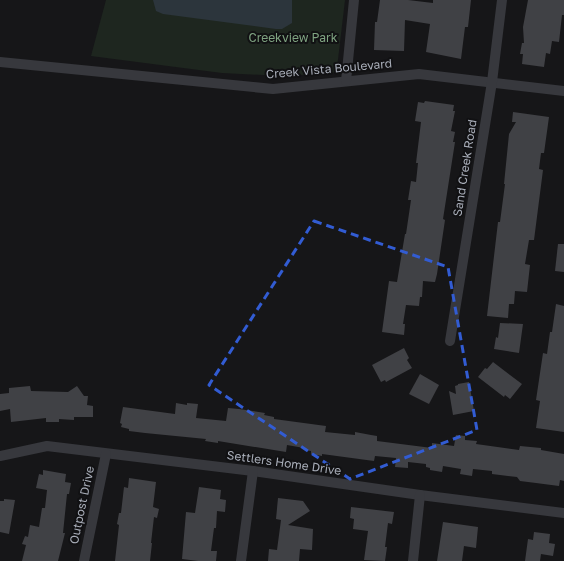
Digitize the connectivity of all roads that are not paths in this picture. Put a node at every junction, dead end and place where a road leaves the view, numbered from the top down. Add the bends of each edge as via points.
1 (354, 0) edge
2 (502, 0) edge
3 (0, 62) edge
4 (346, 81) junction
5 (492, 82) junction
6 (564, 91) edge
7 (450, 341) dead end
8 (106, 454) junction
9 (0, 456) edge
10 (253, 471) junction
11 (420, 495) junction
12 (564, 512) edge
13 (84, 561) edge
14 (241, 561) edge
15 (413, 561) edge

1 - 4 street
2 - 5 street, Sand Creek Road
3 - 4 street, Creek Vista Boulevard via 273,89
4 - 5 street, Creek Vista Boulevard via 419,74
5 - 6 street, Creek Vista Boulevard
5 - 7 street, Sand Creek Road
8 - 9 street, Settlers Home Drive via 47,446
8 - 10 street, Settlers Home Drive
8 - 13 street, Outpost Drive
10 - 11 street, Settlers Home Drive
10 - 14 street
11 - 12 street, Settlers Home Drive
11 - 15 street

